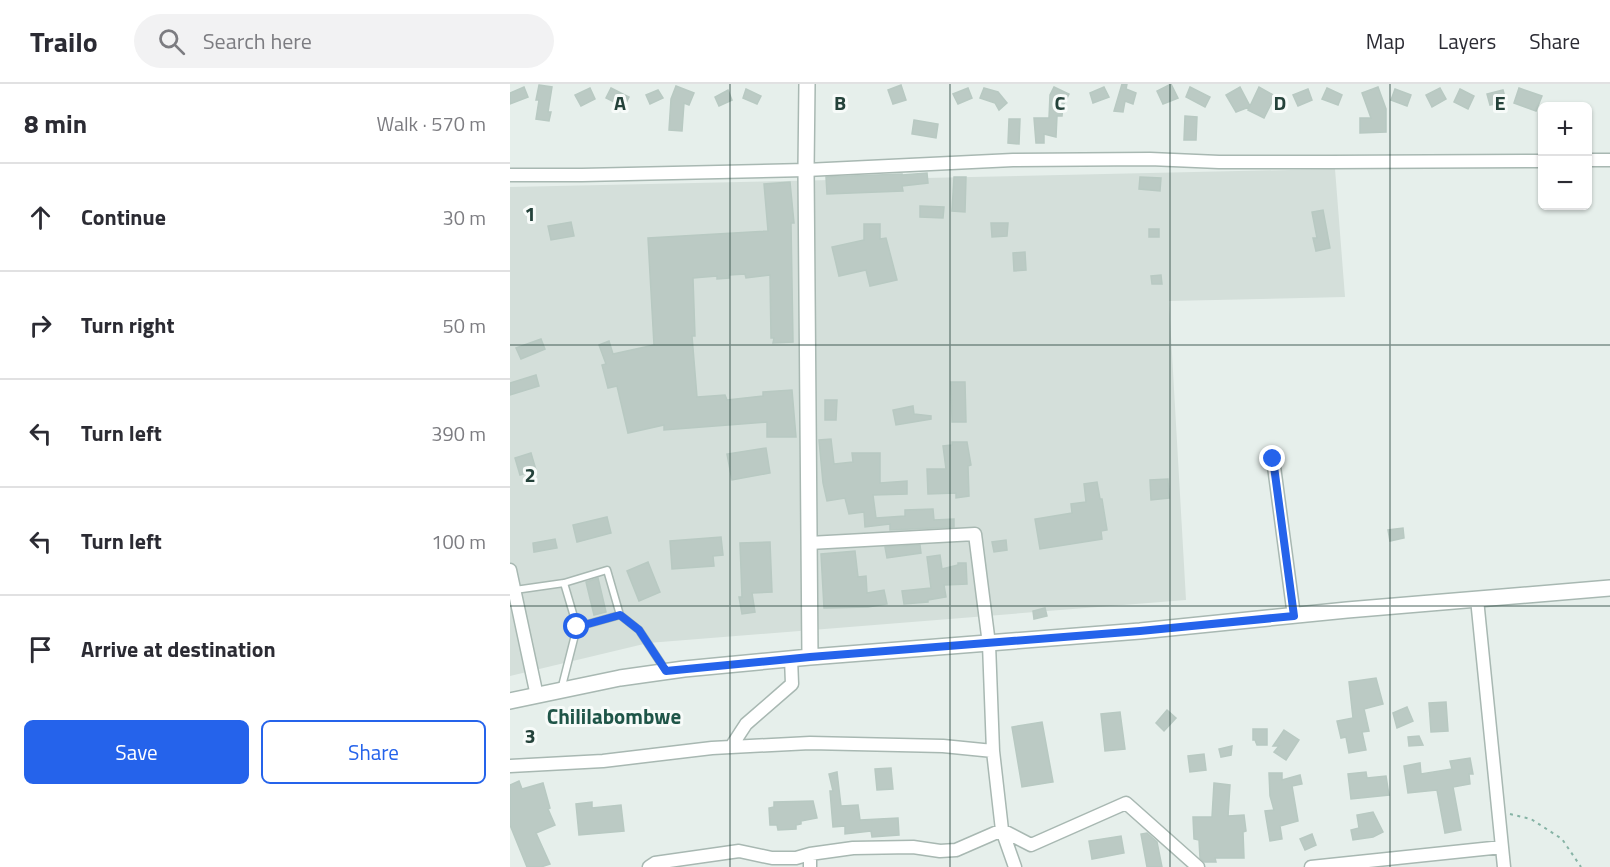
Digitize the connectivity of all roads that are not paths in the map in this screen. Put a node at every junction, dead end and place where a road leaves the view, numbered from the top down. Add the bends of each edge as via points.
1 (807, 84) edge
2 (1592, 160) edge
3 (1610, 160) edge
4 (1538, 161) edge
5 (806, 170) junction
6 (510, 175) edge
7 (1273, 459) dead end
8 (809, 543) junction
9 (510, 570) edge
10 (564, 583) junction
11 (1610, 588) edge
12 (514, 590) junction
13 (1478, 599) junction
14 (620, 615) junction
15 (1294, 616) junction
16 (577, 627) junction
17 (989, 644) junction
18 (810, 657) junction
19 (791, 658) junction
20 (666, 671) junction
21 (561, 691) junction
22 (537, 696) junction
23 (510, 701) edge
24 (731, 747) junction
25 (993, 751) junction
26 (510, 766) edge
27 (1002, 830) junction
28 (1502, 848) junction
29 (810, 861) edge
30 (649, 867) edge
31 (1014, 867) edge
32 (1198, 867) edge
33 (1311, 867) edge
34 (1504, 867) edge

1 - 5 street
2 - 3 street
4 - 5 street via 1047,160
5 - 6 street
5 - 8 street
7 - 15 street
8 - 17 street via 975,534
8 - 18 street
9 - 12 street
10 - 12 lane
10 - 14 lane via 607,570
10 - 16 lane
11 - 13 street
12 - 22 street
13 - 15 street
13 - 28 street
14 - 16 lane
14 - 20 lane via 639,630
15 - 17 street
16 - 21 lane
17 - 18 street
17 - 25 street
18 - 19 street
19 - 20 street
19 - 24 street via 792,684 746,724
20 - 21 street
21 - 22 street
22 - 23 street
24 - 25 street via 896,744
24 - 26 street
25 - 27 street
27 - 29 street via 956,850 853,848
27 - 31 street
27 - 32 street via 1031,845 1126,803
28 - 33 street
28 - 34 street
29 - 30 street via 739,851

